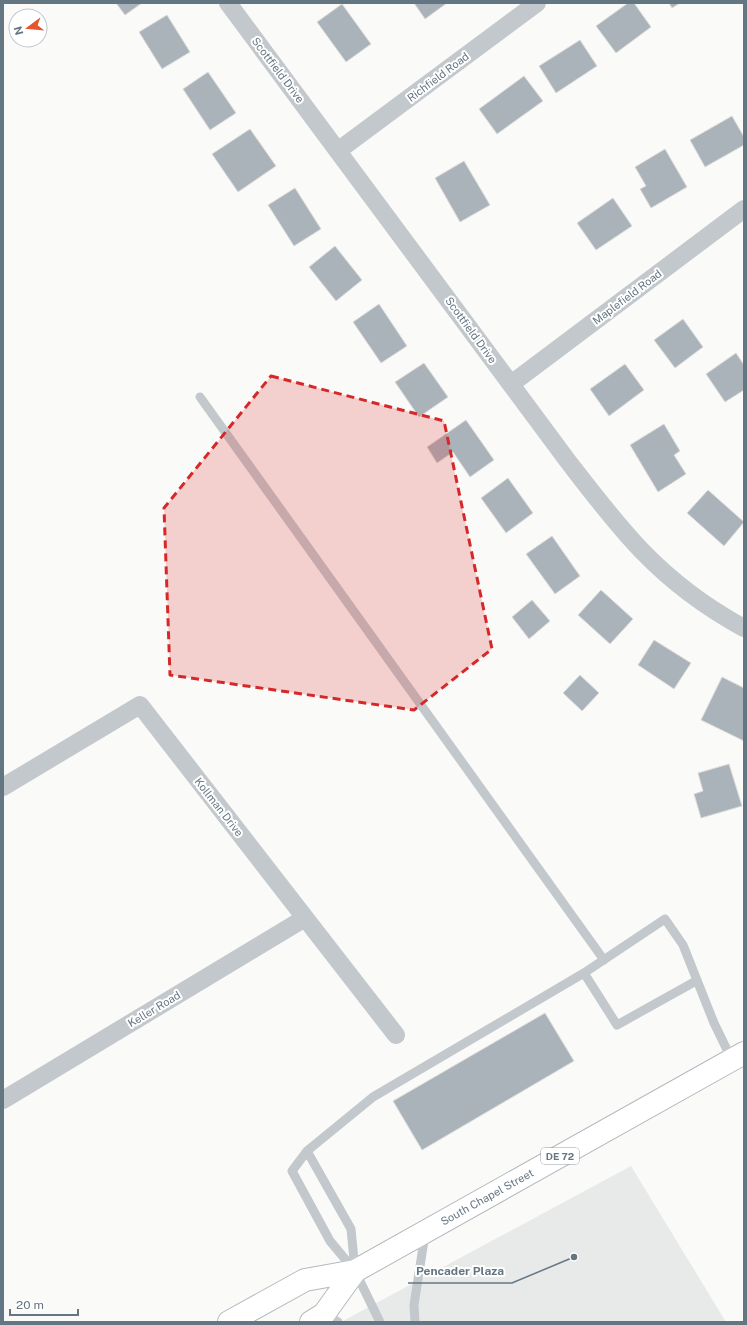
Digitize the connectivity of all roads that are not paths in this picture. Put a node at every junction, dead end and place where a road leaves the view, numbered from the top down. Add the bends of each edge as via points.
1 (228, 3) edge
2 (537, 3) edge
3 (338, 150) junction
4 (744, 209) edge
5 (510, 384) junction
6 (200, 397) dead end
7 (744, 628) edge
8 (3, 787) edge
9 (305, 918) junction
10 (604, 960) junction
11 (584, 973) junction
12 (696, 981) junction
13 (396, 1035) dead end
14 (738, 1056) edge
15 (3, 1100) edge
16 (307, 1151) junction
17 (425, 1232) junction
18 (355, 1271) junction
19 (324, 1320) edge
20 (229, 1322) edge
21 (380, 1322) edge
22 (415, 1322) edge

1 - 3 street, Scottfield Drive
2 - 3 street, Richfield Road
3 - 5 street, Scottfield Drive
4 - 5 street, Maplefield Road
5 - 7 street, Scottfield Drive via 593,494 643,552 699,600
6 - 10 lane
8 - 9 street, Kollman Drive via 140,705
9 - 13 street, Kollman Drive
9 - 15 street, Keller Road
10 - 11 lane
10 - 12 lane via 665,919 682,946
11 - 12 lane via 617,1025
11 - 16 lane via 372,1096
12 - 14 lane via 714,1023
14 - 17 main road, South Chapel Street / DE 72
16 - 18 lane via 351,1229
16 - 18 lane via 292,1171 330,1241
17 - 18 main road, South Chapel Street / DE 72
17 - 22 lane via 414,1305
18 - 19 main road, South Chapel Street / DE 72
18 - 20 main road, South Chapel Street / DE 72 via 305,1280
18 - 21 lane

